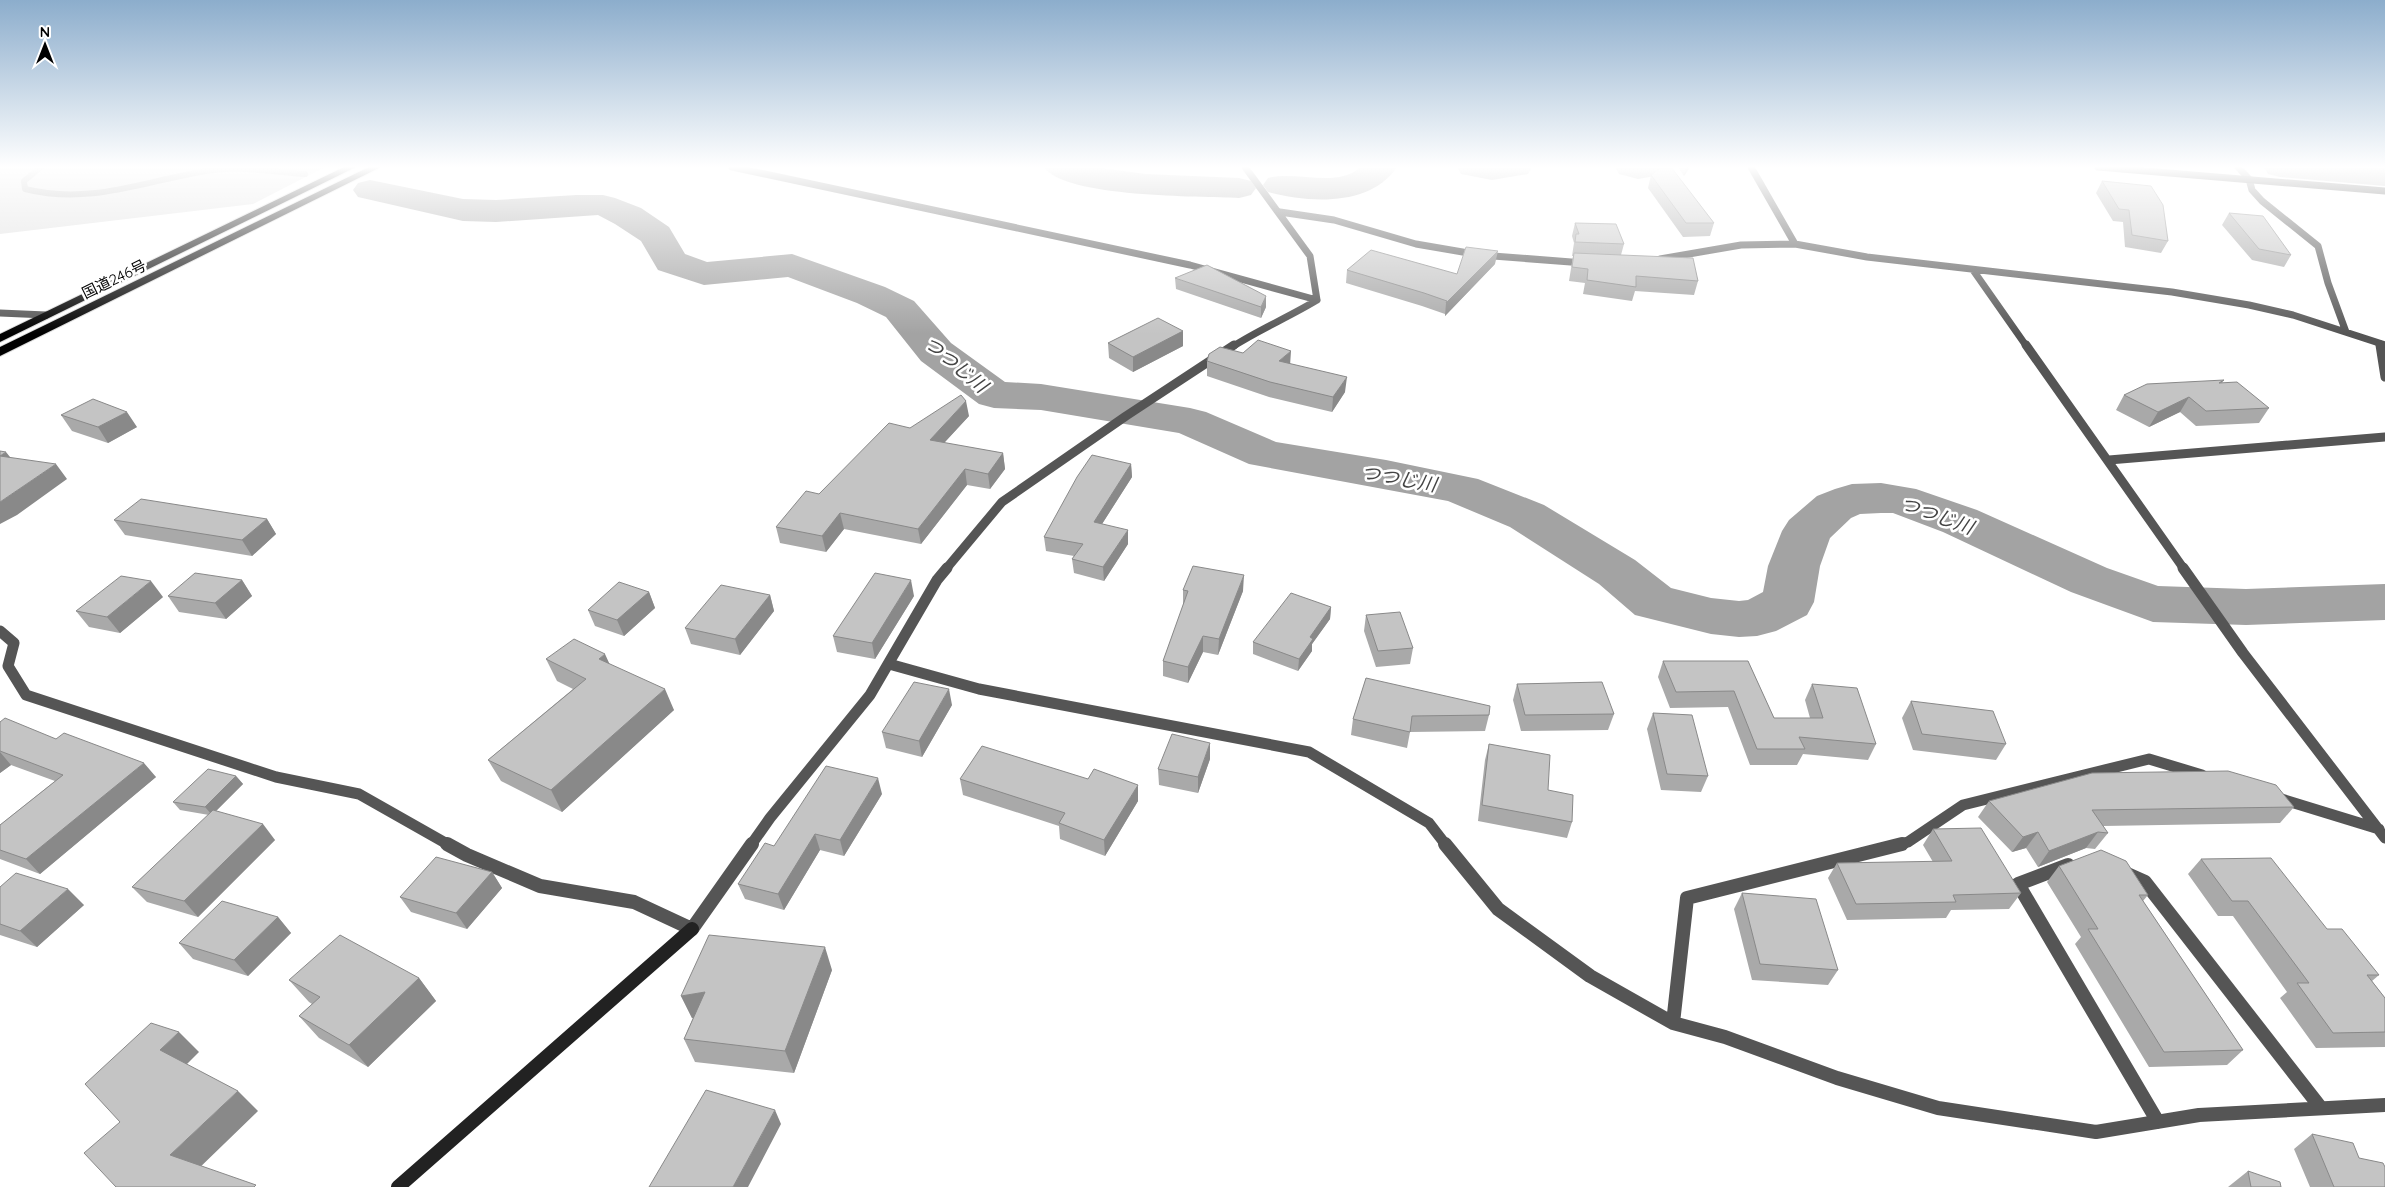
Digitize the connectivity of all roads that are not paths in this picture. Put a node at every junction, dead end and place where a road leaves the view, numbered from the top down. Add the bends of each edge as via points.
1 (238, 222) edge
2 (264, 222) edge
3 (995, 222) edge
4 (1287, 222) edge
5 (1342, 222) edge
6 (1783, 222) edge
7 (2289, 222) edge
8 (1796, 244) junction
9 (1650, 261) edge
10 (1594, 263) edge
11 (1973, 270) junction
12 (1317, 300) junction
13 (0, 313) edge
14 (46, 316) junction
15 (2346, 332) junction
16 (0, 338) edge
17 (2382, 344) edge
18 (0, 352) edge
19 (2385, 377) edge
20 (2385, 437) edge
21 (2109, 460) junction
22 (0, 631) edge
23 (889, 664) junction
24 (2216, 779) edge
25 (2264, 794) edge
26 (2382, 833) edge
27 (2080, 860) edge
28 (2113, 867) edge
29 (692, 929) junction
30 (1673, 1023) junction
31 (2385, 1105) edge
32 (2321, 1108) junction
33 (2158, 1122) junction
34 (398, 1187) edge

1 - 14 highway, 国道246号
2 - 18 highway, 国道246号
3 - 12 street via 1190,265
4 - 12 street via 1310,256
5 - 10 street via 1416,244 1480,255
6 - 8 street
7 - 15 street via 2318,246
8 - 9 street via 1741,245
8 - 11 street via 1867,257
11 - 15 street via 2172,292 2293,315
11 - 21 street
12 - 23 street via 1255,332 1002,502 936,580
13 - 14 street
14 - 16 highway, 国道246号
15 - 17 street
17 - 19 street
20 - 21 street
21 - 26 street via 2222,622
22 - 29 street via 14,643 8,666 26,695 276,777 359,794 467,855 540,886 634,902
23 - 29 street via 870,695 770,818
23 - 30 street via 980,689 1075,709 1309,752 1430,823 1498,909 1590,976
24 - 30 street via 2149,759 1963,805 1908,842 1687,898
25 - 26 street
27 - 33 street via 2018,884
28 - 32 street via 2145,882
29 - 34 main road
30 - 33 street via 1725,1037 1837,1078 1938,1108 2096,1132
31 - 32 street
32 - 33 street via 2199,1115

